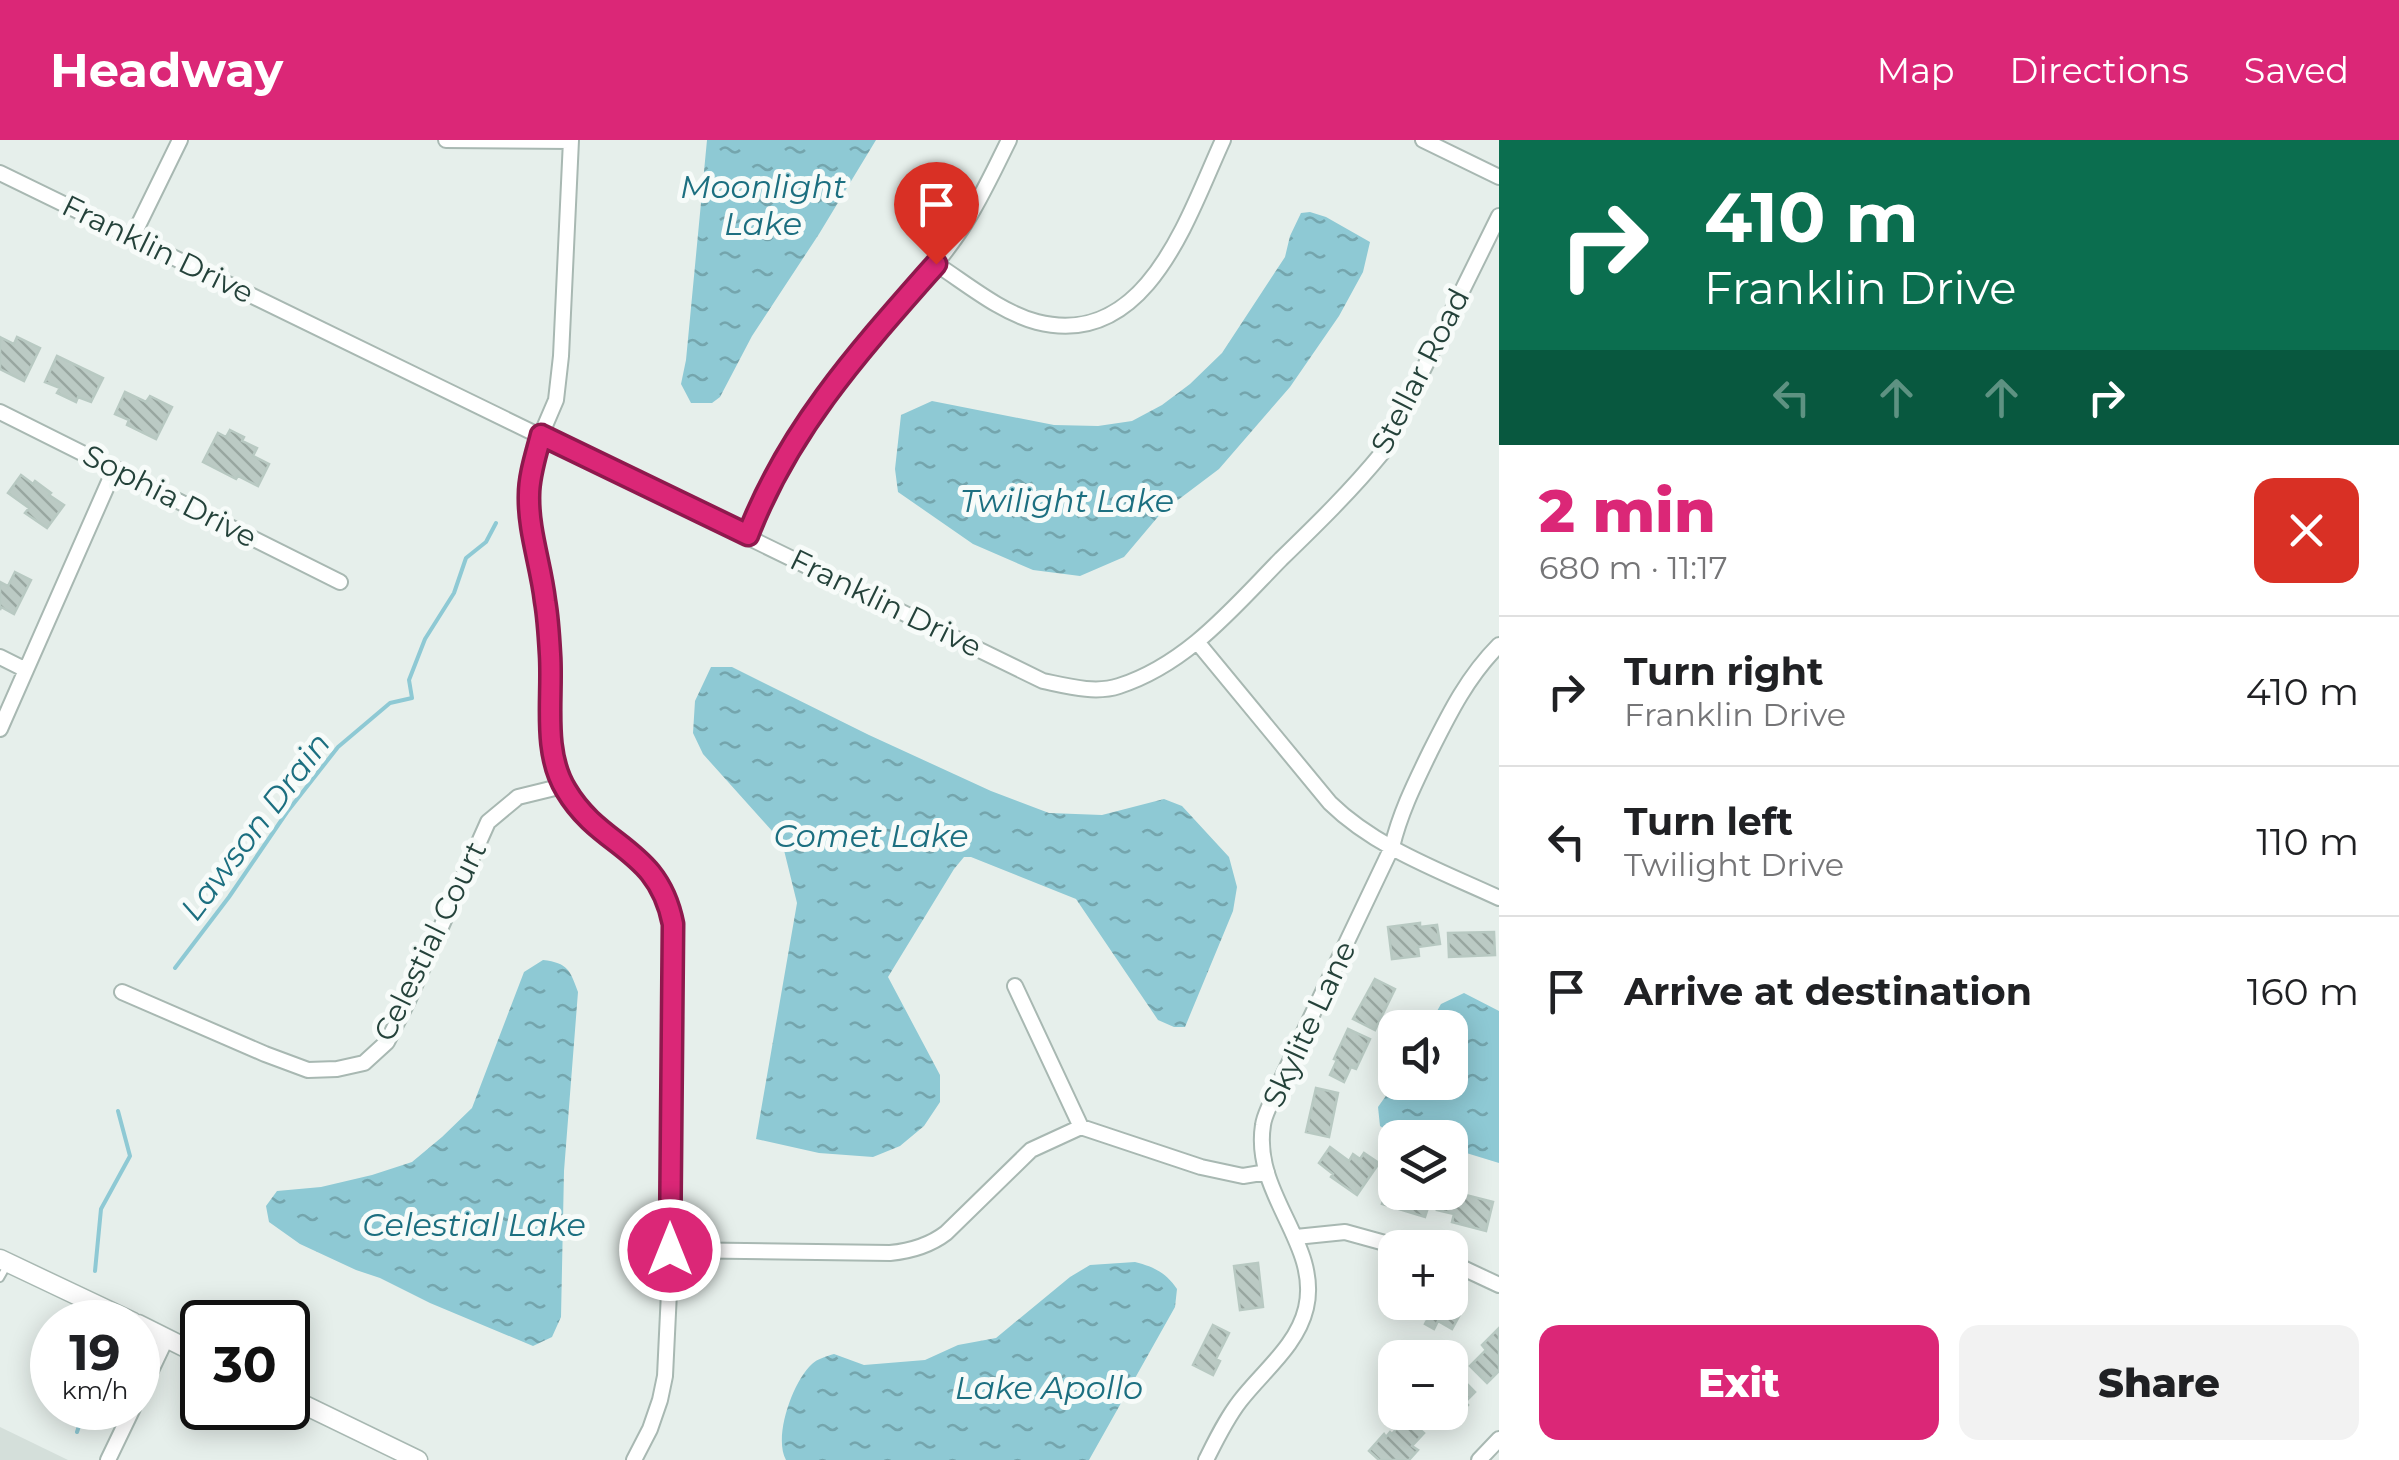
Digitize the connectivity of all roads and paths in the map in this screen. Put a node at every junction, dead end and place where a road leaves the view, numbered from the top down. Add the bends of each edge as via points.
1 (180, 140) edge
2 (446, 140) edge
3 (1009, 140) edge
4 (1223, 140) edge
5 (1424, 140) edge
6 (571, 141) edge
7 (0, 173) edge
8 (1499, 176) edge
9 (1499, 216) edge
10 (133, 236) junction
11 (936, 264) junction
12 (0, 412) edge
13 (541, 435) junction
14 (115, 468) junction
15 (748, 535) junction
16 (340, 582) dead end
17 (1198, 643) junction
18 (1499, 645) edge
19 (0, 657) edge
20 (26, 670) junction
21 (0, 729) edge
22 (563, 786) junction
23 (1392, 847) junction
24 (1499, 898) edge
25 (1014, 986) dead end
26 (122, 992) dead end
27 (1081, 1128) junction
28 (1267, 1172) junction
29 (1296, 1237) junction
30 (1378, 1241) edge
31 (670, 1250) junction
32 (3, 1267) edge
33 (1468, 1270) edge
34 (1499, 1285) edge
35 (79, 1300) edge
36 (160, 1335) edge
37 (166, 1338) junction
38 (180, 1345) edge
39 (160, 1351) edge
40 (310, 1408) edge
41 (122, 1430) edge
42 (1499, 1439) edge
43 (108, 1460) edge
44 (418, 1460) edge
45 (634, 1460) edge
46 (1206, 1460) edge
47 (1479, 1460) edge

1 - 10 street
2 - 6 street
3 - 11 street via 963,228
4 - 11 street via 1162,267 1120,309 1096,320 1034,321
5 - 8 street
6 - 13 street via 561,356 556,400
7 - 10 street, Franklin Drive
9 - 17 street, Stellar Road via 1382,452
10 - 13 street, Franklin Drive
11 - 15 street via 821,400 763,496
12 - 14 street, Sophia Drive
13 - 15 street, Franklin Drive
13 - 22 street via 529,515 546,603 551,736
14 - 16 street, Sophia Drive
14 - 20 street
15 - 17 street, Franklin Drive via 1043,680 1080,689 1116,687
17 - 23 street via 1330,804
18 - 23 street, Skylite Lane via 1449,712 1400,812
19 - 20 street
20 - 21 street
22 - 26 street, Celestial Court via 518,797 488,822 387,1042 364,1063 308,1070
22 - 31 street via 597,828 643,862 669,905
23 - 24 street
23 - 28 street, Skylite Lane via 1268,1111
25 - 27 street
27 - 28 street via 1200,1167 1244,1176
27 - 31 street via 1032,1150 946,1233 910,1251
28 - 29 street, Skylite Lane
29 - 30 street via 1346,1232
29 - 46 street, Skylite Lane via 1308,1281 1299,1332 1238,1404
31 - 45 street via 665,1376
32 - 35 street
33 - 34 street
36 - 37 street
37 - 38 street
37 - 39 street
40 - 44 street
41 - 43 street
42 - 47 street

